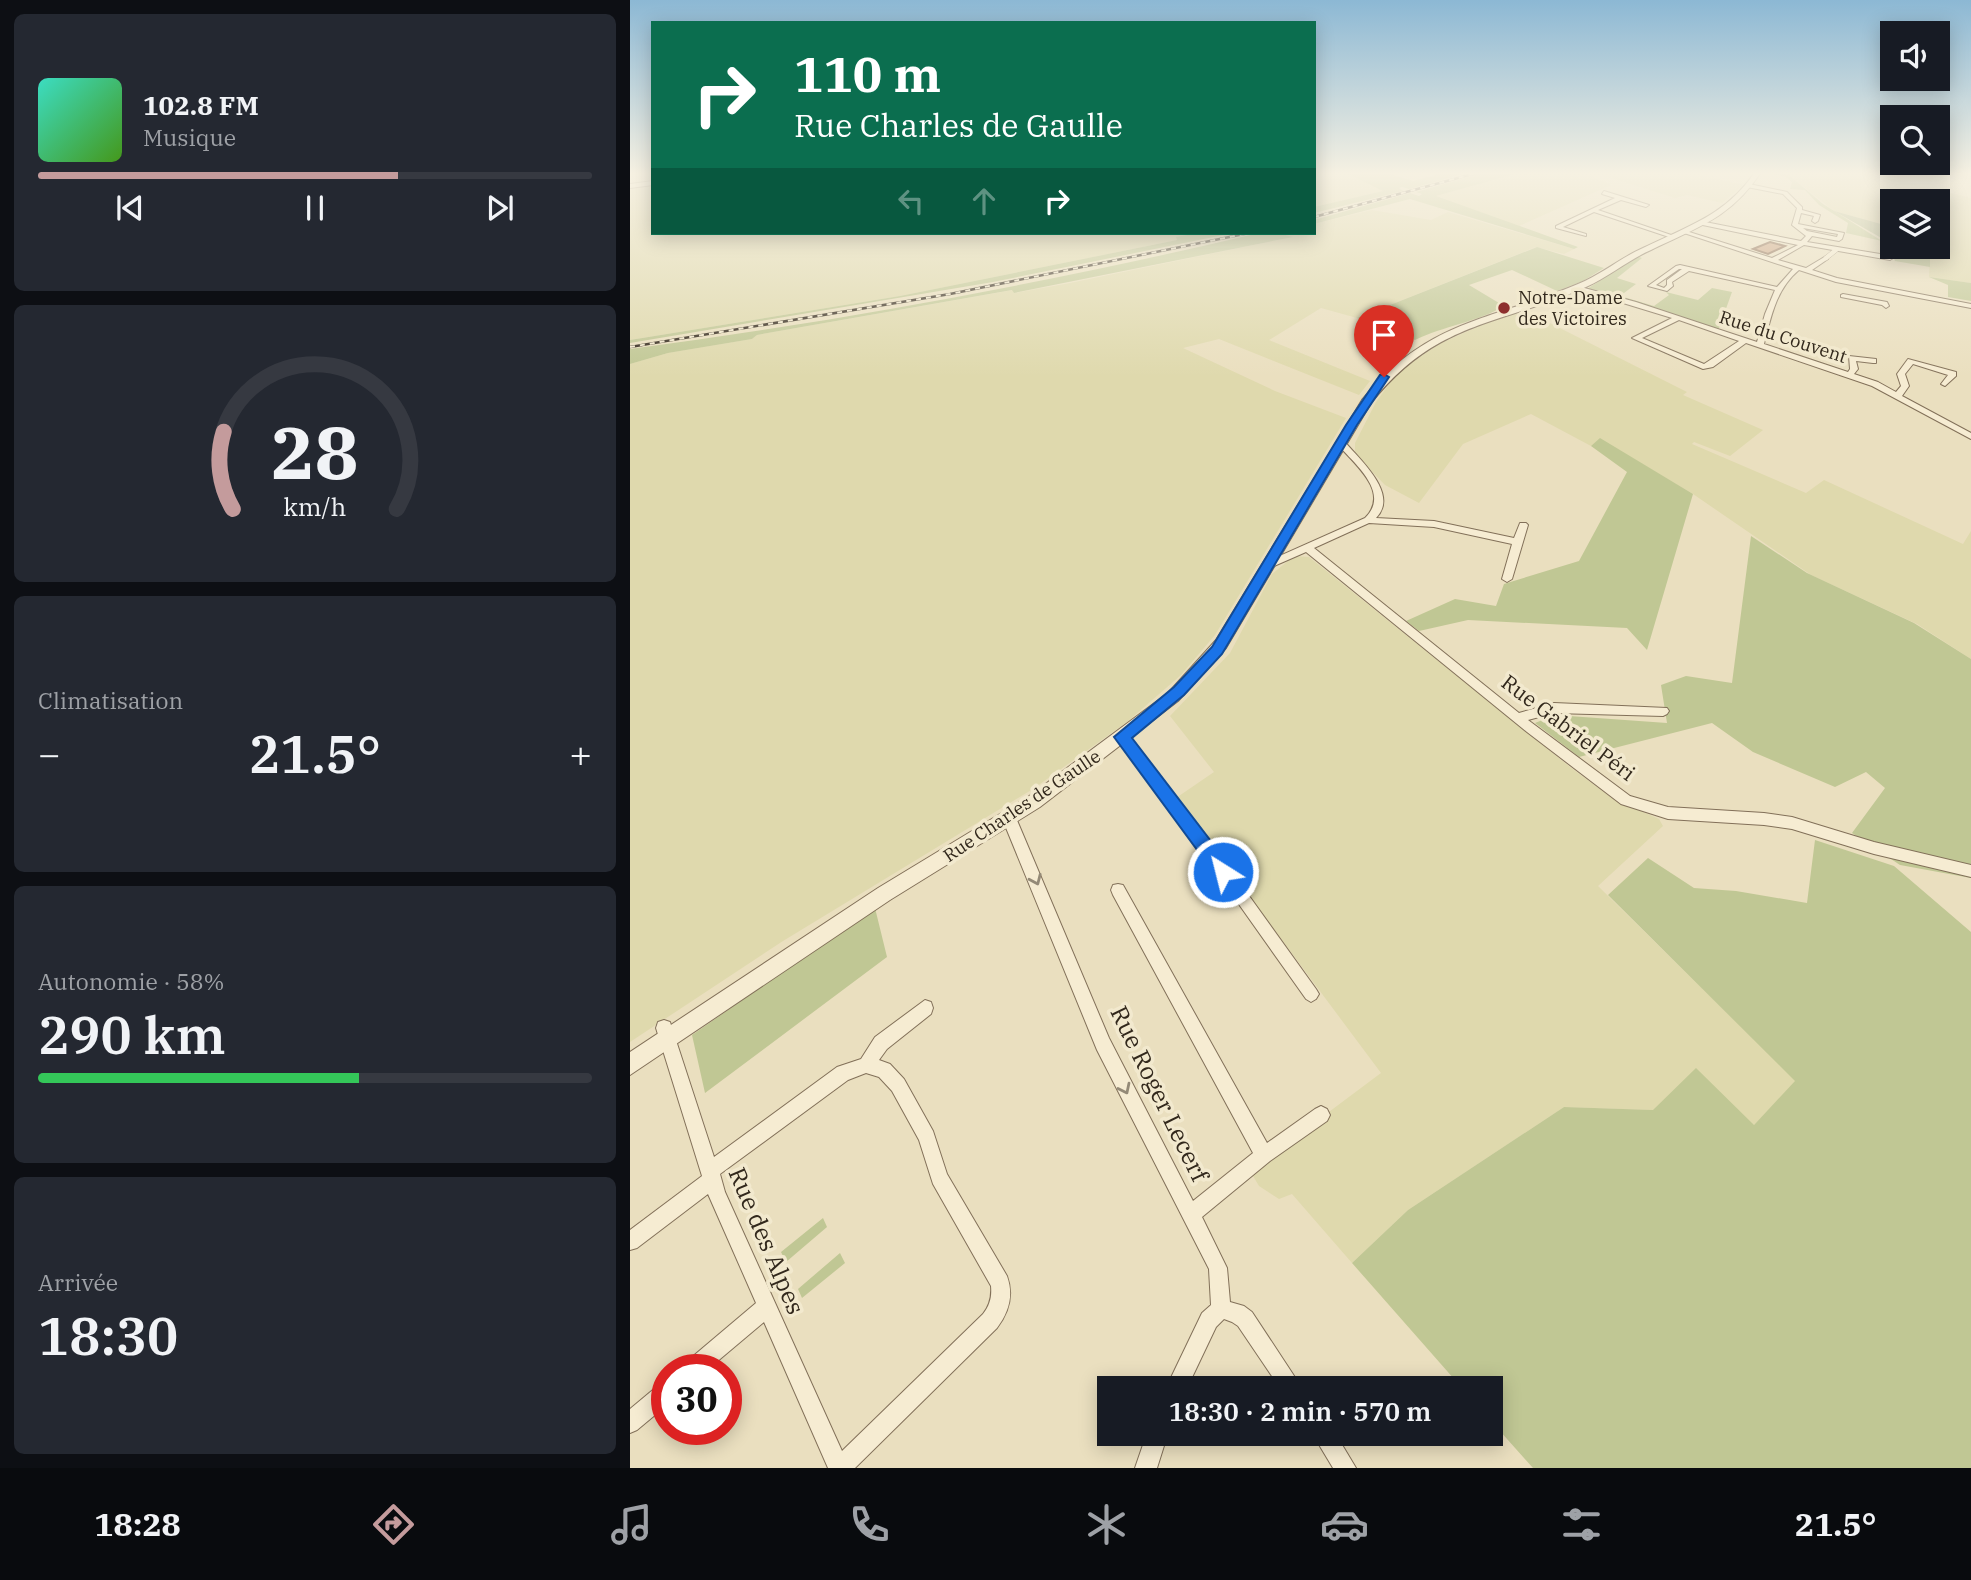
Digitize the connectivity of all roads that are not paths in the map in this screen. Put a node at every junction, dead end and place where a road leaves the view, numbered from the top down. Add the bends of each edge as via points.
1 (1667, 241) edge
2 (1709, 241) edge
3 (1756, 241) edge
4 (1784, 241) edge
5 (1806, 241) edge
6 (1803, 244) junction
7 (1736, 250) junction
8 (1836, 250) junction
9 (1683, 256) dead end
10 (1880, 257) edge
11 (1826, 258) joint
12 (1772, 260) junction
13 (1675, 268) junction
14 (1798, 268) junction
15 (1687, 269) junction
16 (1807, 271) junction
17 (1577, 288) junction
18 (1779, 289) junction
19 (1884, 289) junction
20 (1843, 296) dead end
21 (1971, 306) edge
22 (1678, 318) junction
23 (1744, 341) junction
24 (1760, 346) junction
25 (1873, 361) dead end
26 (1849, 376) junction
27 (1945, 384) dead end
28 (1898, 396) junction
29 (1971, 436) edge
30 (1341, 443) junction
31 (1368, 520) junction
32 (1523, 525) dead end
33 (1518, 542) junction
34 (1306, 547) junction
35 (1270, 564) junction
36 (1507, 579) dead end
37 (1663, 711) dead end
38 (1518, 718) junction
39 (1122, 737) junction
40 (1009, 818) junction
41 (1971, 871) edge
42 (1118, 890) dead end
43 (1311, 994) dead end
44 (925, 1008) dead end
45 (666, 1033) junction
46 (630, 1051) edge
47 (630, 1064) edge
48 (866, 1065) junction
49 (1321, 1115) dead end
50 (1264, 1155) junction
51 (710, 1175) junction
52 (1190, 1215) junction
53 (630, 1241) edge
54 (767, 1306) junction
55 (1221, 1309) junction
56 (711, 1354) edge
57 (1182, 1376) edge
58 (1284, 1376) edge
59 (651, 1405) edge
60 (630, 1423) edge
61 (1154, 1446) edge
62 (1331, 1446) edge
63 (835, 1466) edge
64 (1146, 1468) edge
65 (1345, 1468) edge

1 - 17 street, Rue Charles de Gaulle
2 - 7 street
3 - 7 street
4 - 6 street
5 - 6 street
6 - 8 street
6 - 12 street
7 - 12 street
8 - 10 street
8 - 11 street
9 - 13 street via 1672,264
11 - 16 street
12 - 14 street
13 - 15 street
13 - 15 street via 1650,286 1665,290
14 - 16 street
14 - 18 street
15 - 18 street
16 - 19 street
17 - 22 street, Rue du Couvent
17 - 30 street, Rue Charles de Gaulle via 1449,332 1421,348 1381,381
18 - 24 street
19 - 20 street via 1885,305
19 - 21 street
22 - 23 street, Rue du Couvent
22 - 23 street via 1636,338 1703,367
23 - 24 street, Rue du Couvent
24 - 26 street, Rue du Couvent
25 - 26 street via 1852,358 1854,369
26 - 28 street, Rue du Couvent
27 - 28 street via 1953,374 1911,361 1901,374 1905,386
28 - 29 street, Rue du Couvent
30 - 31 street via 1380,495 1379,510
30 - 35 street, Rue Charles de Gaulle
31 - 33 street via 1443,525
31 - 34 street
32 - 33 street
33 - 36 street
34 - 35 street
34 - 38 street, Rue Gabriel Péri
35 - 39 street, Rue Charles de Gaulle via 1217,650 1179,691
37 - 38 street via 1560,708
38 - 41 street, Rue Gabriel Péri via 1608,789 1646,808 1792,823
39 - 40 street, Rue Charles de Gaulle
39 - 43 street
40 - 45 street, Rue Charles de Gaulle
40 -> 52 street, Rue Roger Lecerf via 1103,1044
42 - 50 street
44 - 48 street via 881,1043
45 - 46 street, Rue Charles de Gaulle
45 - 47 street, Rue Charles de Gaulle
45 - 51 street, Rue des Alpes
48 - 51 street via 842,1073
48 - 63 street via 884,1070 898,1084 927,1137 939,1178 1002,1291 990,1321
49 - 50 street
50 - 52 street
51 - 53 street
51 - 54 street, Rue des Alpes
52 - 55 street, Rue Roger Lecerf via 1214,1257
54 - 56 street
54 - 63 street, Rue des Alpes
55 - 57 street via 1209,1320
55 - 58 street via 1245,1319
59 - 60 street
61 - 64 street
62 - 65 street

